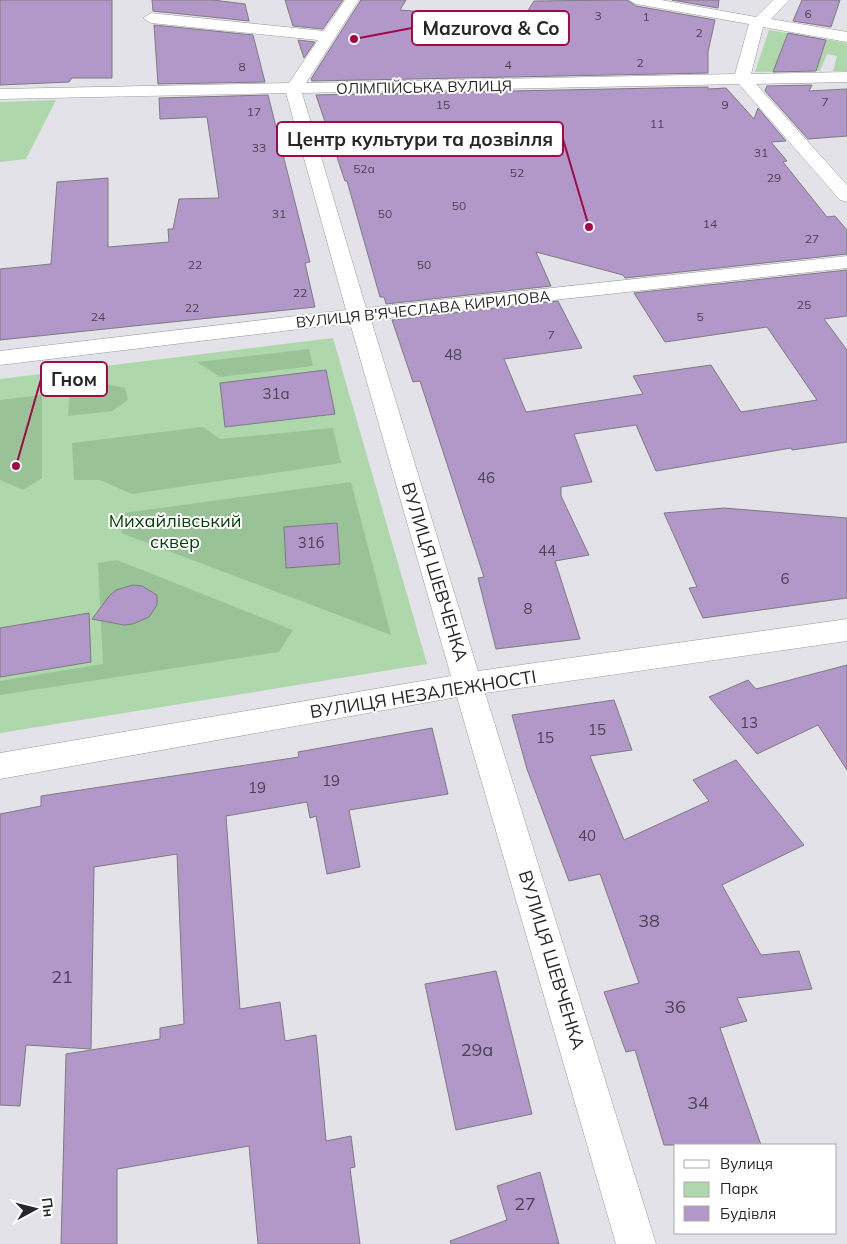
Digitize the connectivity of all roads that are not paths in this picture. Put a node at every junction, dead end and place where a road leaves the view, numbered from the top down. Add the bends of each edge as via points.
1 (352, 0) edge
2 (636, 0) edge
3 (782, 0) edge
4 (151, 18) dead end
5 (760, 22) junction
6 (328, 36) junction
7 (847, 38) edge
8 (847, 77) edge
9 (742, 78) junction
10 (293, 90) junction
11 (0, 94) edge
12 (847, 196) edge
13 (847, 262) edge
14 (360, 315) junction
15 (0, 358) edge
16 (847, 630) edge
17 (469, 684) junction
18 (0, 766) edge
19 (636, 1244) edge

1 - 6 street
2 - 5 street
3 - 5 street
4 - 6 street
5 - 7 street
5 - 9 street via 755,26
6 - 10 street
8 - 9 street, ОЛІМПІЙСЬКА ВУЛИЦЯ
9 - 10 street, ОЛІМПІЙСЬКА ВУЛИЦЯ
9 - 12 street
10 - 11 street, ОЛІМПІЙСЬКА ВУЛИЦЯ
10 - 14 street, ВУЛИЦЯ ШЕВЧЕНКА
13 - 14 street, ВУЛИЦЯ В'ЯЧЕСЛАВА КИРИЛОВА
14 - 15 street, ВУЛИЦЯ В'ЯЧЕСЛАВА КИРИЛОВА
14 - 17 street, ВУЛИЦЯ ШЕВЧЕНКА via 361,328
16 - 17 street, ВУЛИЦЯ НЕЗАЛЕЖНОСТІ
17 - 18 street, ВУЛИЦЯ НЕЗАЛЕЖНОСТІ
17 - 19 street, ВУЛИЦЯ ШЕВЧЕНКА

